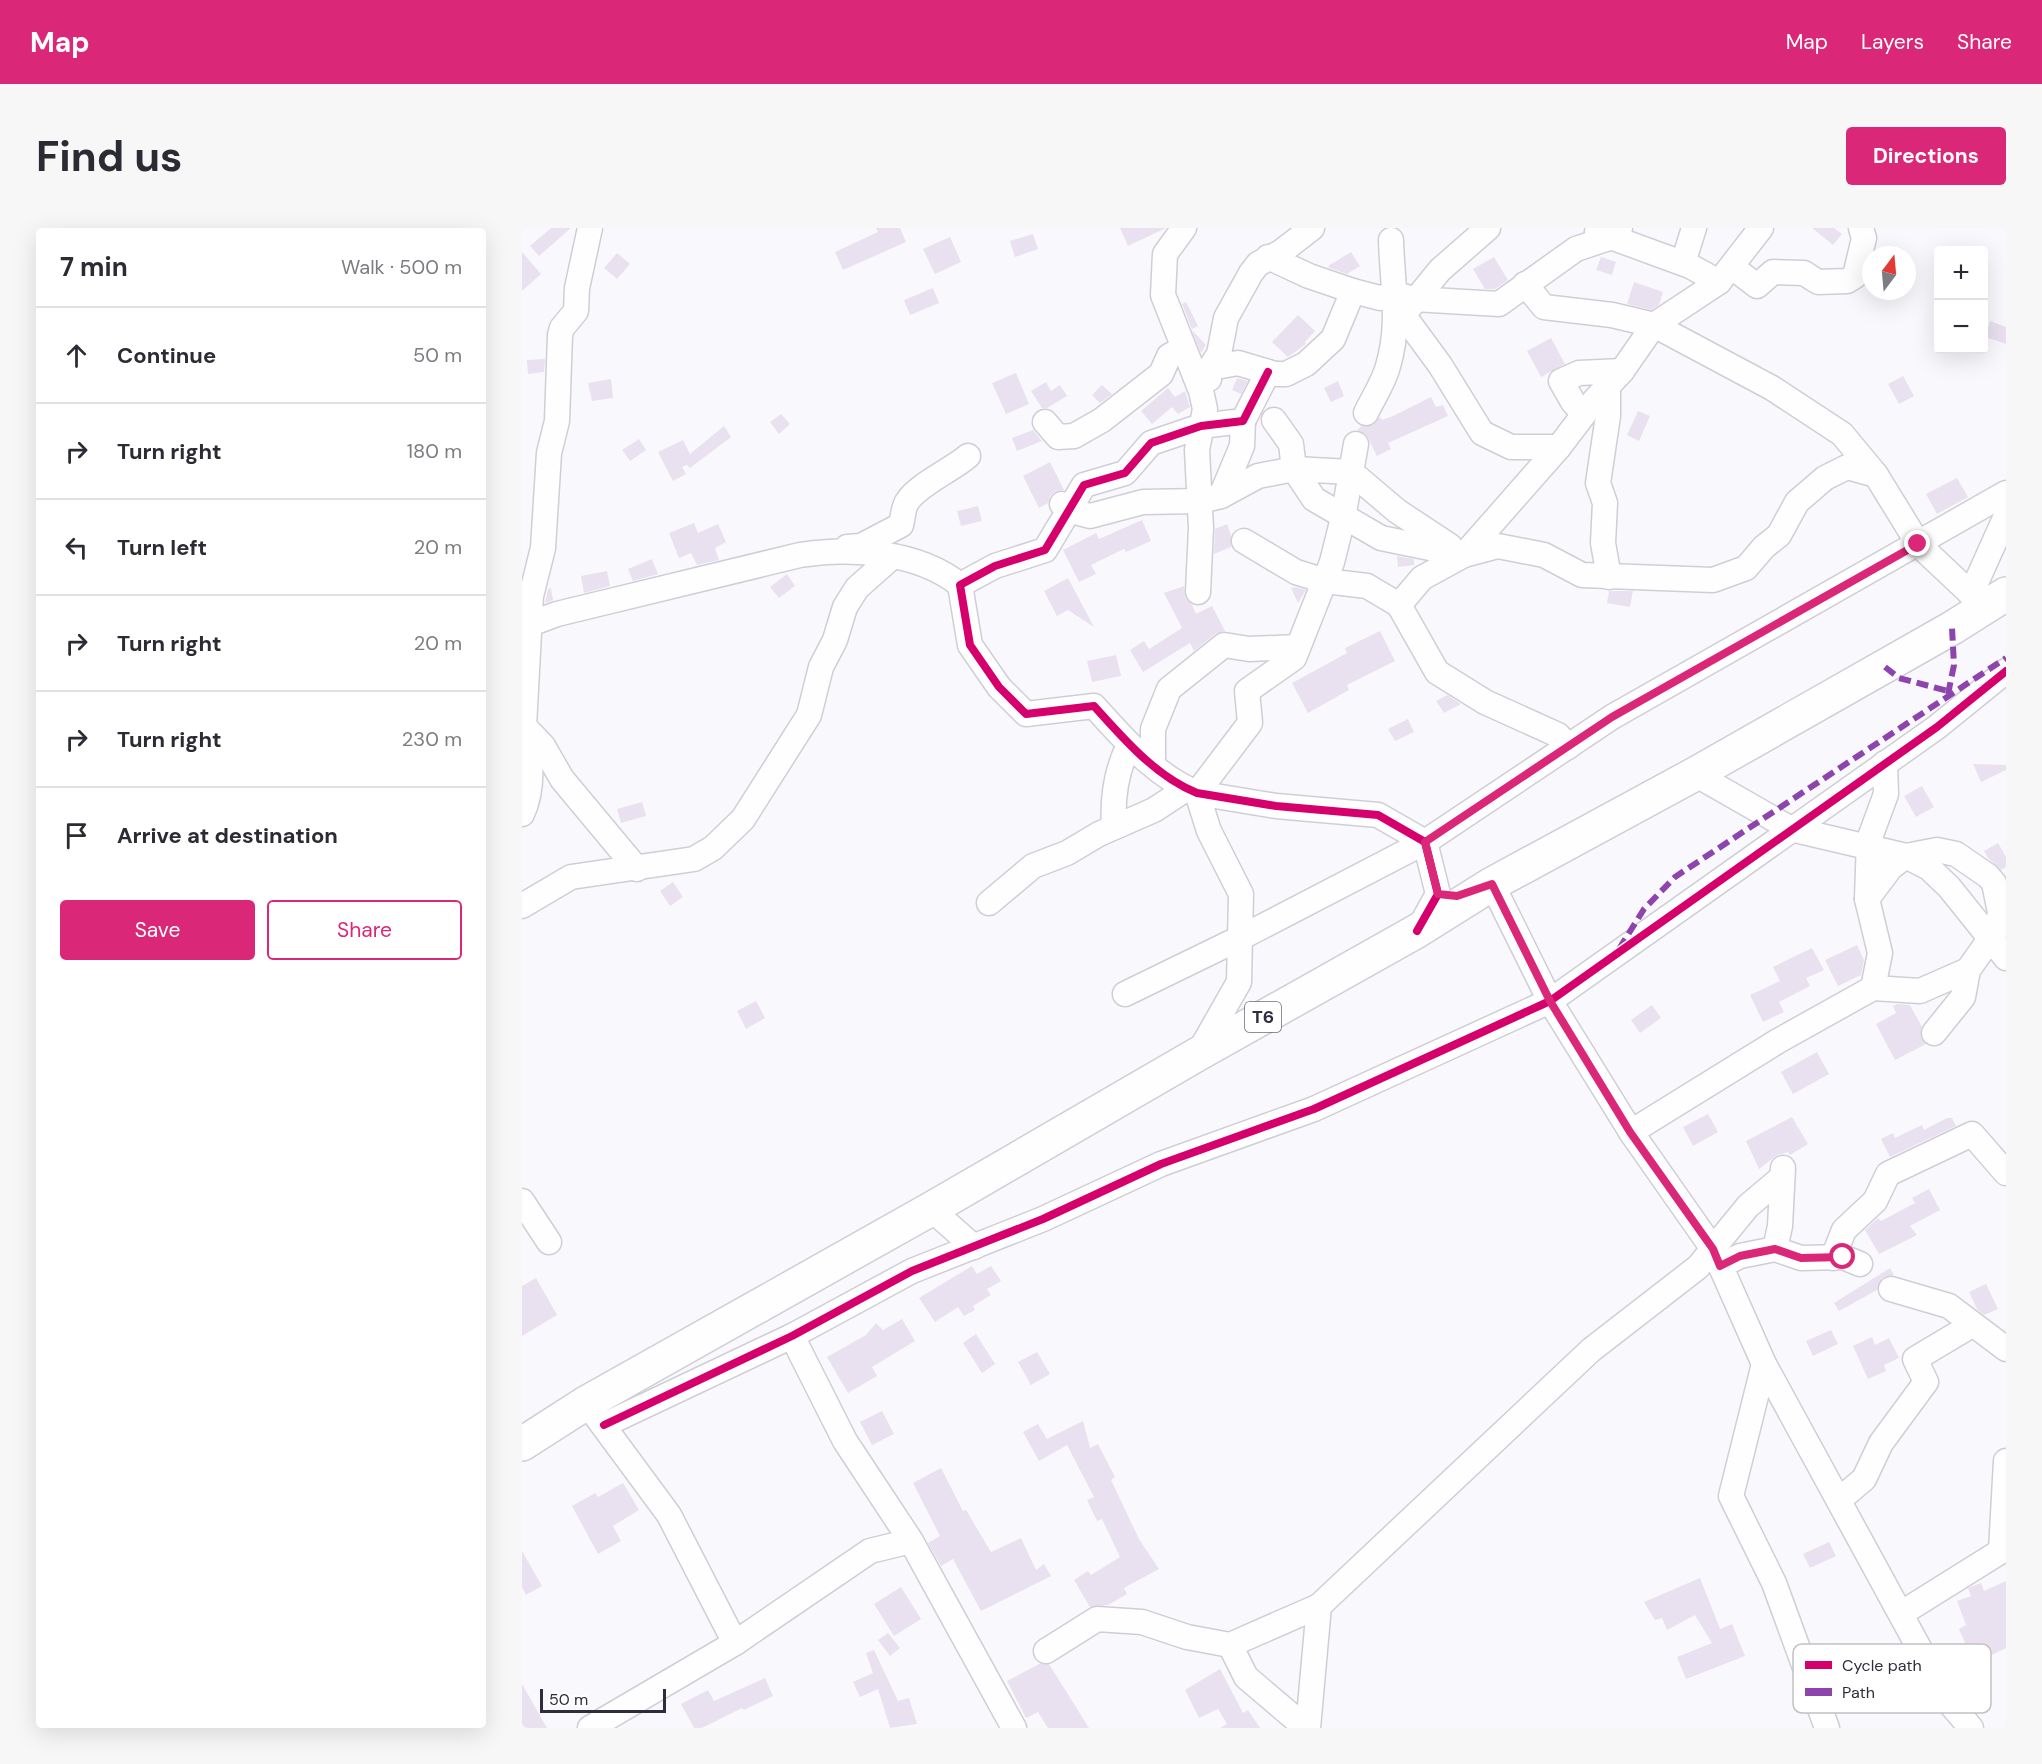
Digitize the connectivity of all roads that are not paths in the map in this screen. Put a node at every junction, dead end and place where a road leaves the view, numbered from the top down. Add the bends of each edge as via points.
1 (590, 228) edge
2 (1184, 228) edge
3 (1312, 228) edge
4 (1488, 228) edge
5 (1694, 228) edge
6 (1761, 228) edge
7 (1861, 228) edge
8 (1606, 231) edge
9 (1391, 240) dead end
10 (1268, 257) junction
11 (1683, 263) junction
12 (1725, 275) junction
13 (1525, 284) junction
14 (1353, 291) junction
15 (1403, 309) junction
16 (1654, 325) junction
17 (1182, 349) junction
18 (1210, 368) junction
19 (1268, 372) junction
20 (1615, 378) junction
21 (1366, 413) dead end
22 (1584, 414) junction
23 (1203, 418) junction
24 (1274, 420) dead end
25 (1243, 421) junction
26 (1045, 422) dead end
27 (1356, 444) dead end
28 (1559, 447) junction
29 (968, 456) dead end
30 (1294, 469) junction
31 (1351, 472) junction
32 (1876, 475) junction
33 (2006, 493) edge
34 (1210, 498) junction
35 (1067, 508) junction
36 (2006, 516) edge
37 (1343, 518) junction
38 (1244, 541) dead end
39 (1918, 544) junction
40 (829, 550) junction
41 (1464, 555) junction
42 (892, 557) junction
43 (2006, 560) edge
44 (1609, 577) junction
45 (1325, 581) junction
46 (960, 585) junction
47 (1198, 592) dead end
48 (1983, 593) edge
49 (1399, 605) junction
50 (530, 624) junction
51 (1298, 647) junction
52 (2006, 671) edge
53 (523, 724) edge
54 (1129, 745) junction
55 (1568, 747) junction
56 (1886, 763) junction
57 (1153, 765) junction
58 (1695, 774) junction
59 (1192, 791) junction
60 (522, 814) edge
61 (1114, 827) junction
62 (1791, 829) junction
63 (1425, 842) junction
64 (1870, 849) junction
65 (1906, 856) junction
66 (637, 869) junction
67 (1492, 884) junction
68 (1438, 894) junction
69 (1867, 899) junction
70 (989, 903) dead end
71 (522, 906) edge
72 (1418, 931) junction
73 (1240, 938) junction
74 (1992, 938) junction
75 (2006, 958) edge
76 (1968, 970) junction
77 (1873, 988) junction
78 (1125, 994) dead end
79 (1550, 1001) junction
80 (1934, 1033) dead end
81 (1197, 1054) junction
82 (1630, 1132) junction
83 (2006, 1173) edge
84 (522, 1201) edge
85 (932, 1209) junction
86 (549, 1242) dead end
87 (974, 1247) junction
88 (1775, 1249) junction
89 (1716, 1257) junction
90 (1833, 1258) junction
91 (1860, 1264) dead end
92 (1891, 1289) dead end
93 (1972, 1325) junction
94 (792, 1336) junction
95 (2006, 1349) edge
96 (1764, 1364) junction
97 (595, 1414) junction
98 (522, 1444) edge
99 (2006, 1461) edge
100 (1839, 1500) junction
101 (911, 1541) junction
102 (2003, 1549) edge
103 (1319, 1606) junction
104 (1902, 1613) junction
105 (735, 1643) junction
106 (1796, 1644) edge
107 (1918, 1644) edge
108 (1230, 1645) junction
109 (1046, 1651) dead end
110 (1822, 1713) edge
111 (1958, 1713) edge
112 (590, 1728) edge
113 (1014, 1728) edge
114 (1307, 1728) edge
115 (1827, 1728) edge
116 (1971, 1728) edge

1 - 50 street via 576,311 560,335 557,422 549,453 543,548 531,596
2 - 17 street via 1165,254 1163,295
3 - 10 street
4 - 15 street
5 - 11 street
6 - 12 street
7 - 12 street via 1864,238 1855,276 1847,281 1818,282 1804,273 1773,272 1757,286
8 - 11 street
8 - 13 street
9 - 15 street
10 - 14 street
10 - 18 street via 1251,273 1227,318 1219,354
11 - 12 street
12 - 16 street
13 - 15 street via 1499,304
13 - 16 street via 1544,307 1612,315
14 - 15 street
14 - 19 street via 1333,339 1306,364 1286,374
15 - 21 street via 1388,368
15 - 28 street via 1482,433 1511,447
16 - 20 street
16 - 32 street via 1772,388 1842,434
17 - 23 street via 1201,391
17 - 26 street via 1169,356 1161,374 1102,420 1074,436 1058,437
18 - 19 street via 1238,363
18 - 23 street
19 - 25 street
20 - 22 street
20 - 22 street via 1579,373 1561,381
20 - 44 street via 1598,483 1605,503 1603,543
22 - 28 street
23 - 25 street
23 - 34 street via 1197,450
23 - 35 street via 1151,443 1125,473 1084,485
24 - 30 street via 1291,444
25 - 34 street via 1242,446
27 - 31 street
28 - 41 street
29 - 40 street via 907,502 901,525 861,546
30 - 31 street
30 - 34 street via 1258,476
30 - 37 street via 1314,499
31 - 37 street
31 - 41 street via 1397,511
32 - 39 street
32 - 44 street via 1847,467 1825,478 1797,502 1779,535 1746,568 1727,576 1713,580
33 - 39 street
34 - 35 street via 1143,502 1090,516
34 - 47 street
35 - 46 street via 1045,550 995,566
36 - 48 street
37 - 41 street via 1381,538
37 - 45 street
38 - 45 street via 1296,572
39 - 48 street
39 - 55 street via 1612,717
40 - 42 street
40 - 50 street via 568,611
41 - 44 street via 1498,546 1544,555 1582,575
41 - 49 street via 1422,578
42 - 46 street via 946,574
42 - 66 street via 857,588 844,607 835,640 821,667 809,715 743,819 694,859
43 - 48 street
45 - 49 street via 1367,586
45 - 51 street
46 - 54 street via 970,645 999,687 1026,714 1094,706
48 - 58 highway, T6 via 1952,628
49 - 55 street via 1437,672 1485,702 1558,735
50 - 53 street
51 - 57 street via 1249,649 1224,645 1169,689 1153,729
51 - 59 street via 1294,658 1247,690 1250,723
52 - 56 street
53 - 60 street via 530,768
53 - 66 street via 543,746 562,779
54 - 57 street
54 - 61 street via 1118,771
55 - 63 street
56 - 62 street
56 - 64 street via 1886,794 1869,840
57 - 59 street
58 - 62 street
58 - 67 highway, T6
59 - 61 street
59 - 63 street via 1276,806 1378,814
59 - 73 street via 1241,894
61 - 70 street via 1033,866
62 - 64 street
62 - 79 street
63 - 68 street
63 - 73 street
64 - 65 street
64 - 69 street
65 - 69 street via 1891,867
65 - 74 street via 1929,868 1949,887
65 - 74 street via 1946,851 1988,876 1994,883 2000,912 1999,926
66 - 71 street via 571,877
67 - 68 street via 1457,896
67 - 72 highway, T6
67 - 79 street
68 - 72 street
69 - 77 street via 1880,953
72 - 81 highway, T6
73 - 78 street
73 - 81 street via 1239,982
74 - 75 street
74 - 76 street
76 - 77 street via 1920,991
76 - 80 street via 1963,997
77 - 82 street
79 - 82 street
79 - 87 street via 1314,1109 1161,1164
81 - 85 highway, T6
82 - 89 street
83 - 90 street via 1972,1134 1888,1174 1875,1201 1844,1230
84 - 86 street
85 - 87 street
85 - 97 highway, T6
87 - 94 street via 912,1271
88 - 89 street
88 - 89 street via 1782,1173 1749,1206
88 - 90 street via 1801,1258
89 - 96 street
89 - 103 street via 1591,1350
90 - 91 street via 1843,1257
92 - 93 street via 1949,1306
93 - 95 street
93 - 100 street via 1916,1359 1926,1382 1881,1443 1864,1479
94 - 97 street
94 - 101 street via 845,1441
96 - 100 street
96 - 106 street via 1731,1496 1774,1583
97 - 98 highway, T6
97 - 105 street via 669,1515
99 - 102 street
100 - 104 street
101 - 105 street via 870,1551
101 - 113 street
102 - 104 street
103 - 108 street
103 - 114 street
104 - 107 street
105 - 112 street
108 - 109 street via 1142,1622 1097,1619
108 - 114 street via 1246,1677
110 - 115 street
111 - 116 street

